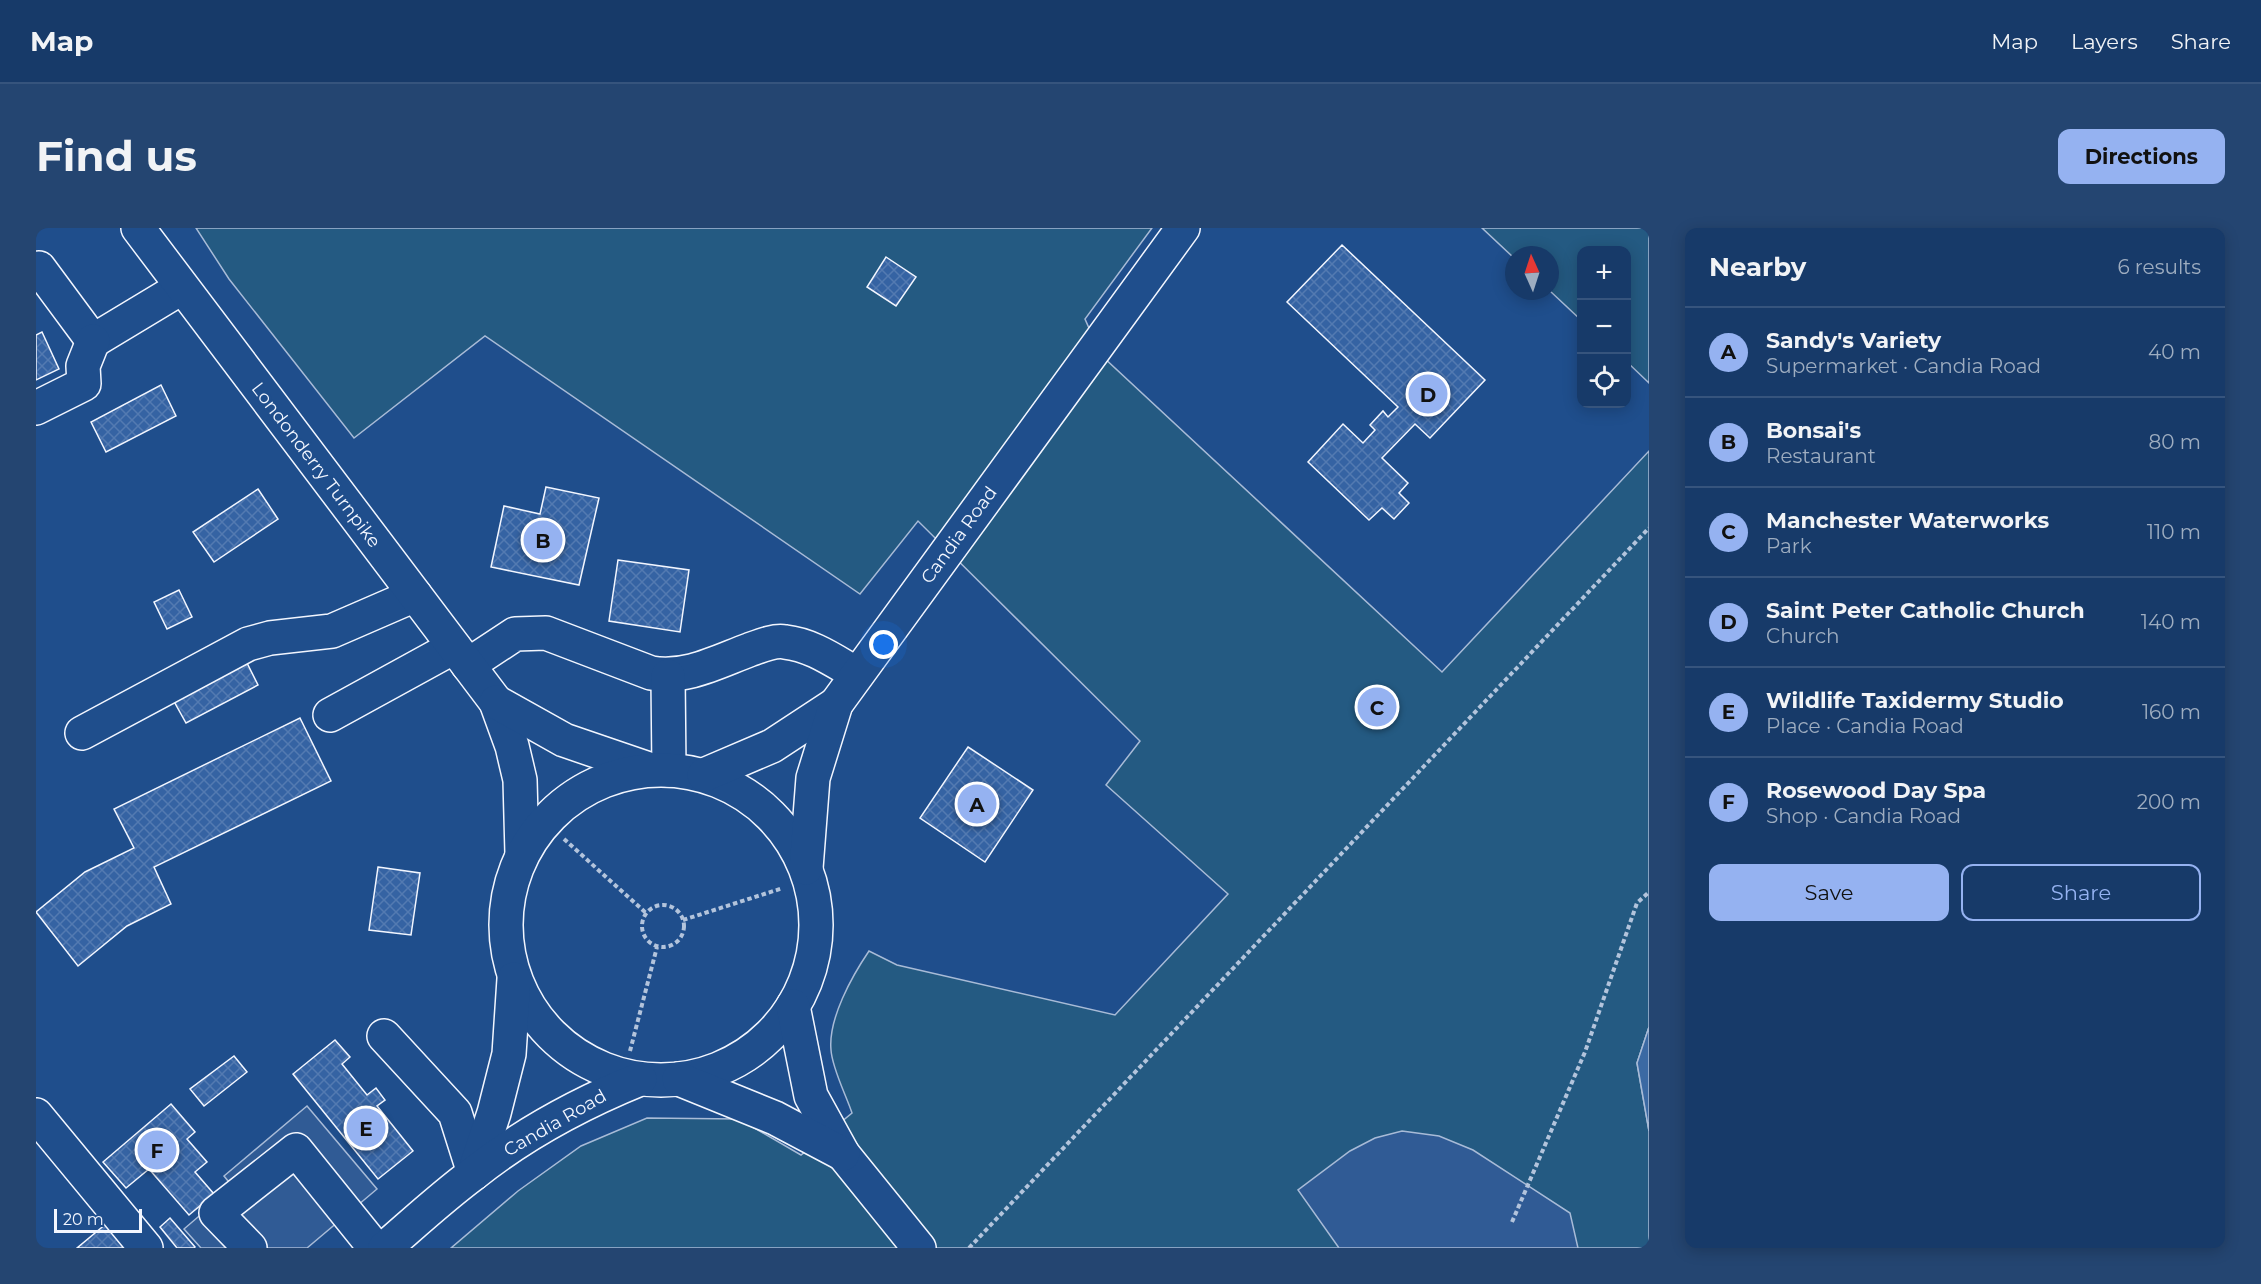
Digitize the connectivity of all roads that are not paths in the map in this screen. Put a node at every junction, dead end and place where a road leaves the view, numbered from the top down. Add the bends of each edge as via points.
1 (138, 228) edge
2 (1183, 228) edge
3 (37, 267) edge
4 (181, 288) junction
5 (87, 364) junction
6 (36, 389) edge
7 (36, 408) edge
8 (415, 595) junction
9 (461, 656) junction
10 (857, 674) junction
11 (668, 676) junction
12 (496, 702) junction
13 (836, 704) junction
14 (330, 715) dead end
15 (82, 733) dead end
16 (660, 770) junction
17 (704, 775) junction
18 (522, 854) junction
19 (808, 875) junction
20 (514, 977) junction
21 (793, 1006) junction
22 (384, 1036) dead end
23 (635, 1065) junction
24 (679, 1078) junction
25 (36, 1115) edge
26 (843, 1154) junction
27 (474, 1173) junction
28 (146, 1248) edge
29 (250, 1248) edge
30 (375, 1248) edge
31 (385, 1248) edge
32 (919, 1248) edge

1 - 4 main road, Londonderry Turnpike
2 - 10 main road, Candia Road
3 - 5 main road
4 - 5 main road
4 - 8 main road, Londonderry Turnpike
5 - 6 main road
5 - 7 main road
8 - 9 main road, Londonderry Turnpike
8 - 15 main road via 332,631 248,644
9 - 11 main road via 515,634 546,633 651,674
9 - 12 main road, Londonderry Turnpike
9 - 14 main road
10 - 11 main road via 811,648 783,641 759,646 693,672
10 - 13 main road, Candia Road
11 - 16 main road
12 - 16 main road, Londonderry Turnpike via 564,740
12 - 18 main road, Londonderry Turnpike via 520,780
13 - 17 main road, Candia Road via 772,746
13 - 19 main road, Candia Road via 813,778
16 - 17 main road
16 - 18 main road via 611,777 575,795 545,820
17 - 19 main road via 737,789 765,810 789,837
18 - 20 main road via 509,888 505,924
19 - 21 main road via 816,914 815,946
20 - 23 main road via 539,1022 563,1045 591,1064
20 - 27 main road, Candia Road via 509,1054
21 - 24 main road via 772,1033 744,1055 713,1071
21 - 26 main road via 811,1096
22 - 27 main road via 455,1113
23 - 24 main road
23 - 27 main road, Candia Road via 591,1099
24 - 26 main road via 775,1118
25 - 28 main road
26 - 32 main road
27 - 31 main road, Candia Road
29 - 30 main road via 216,1213 296,1150

